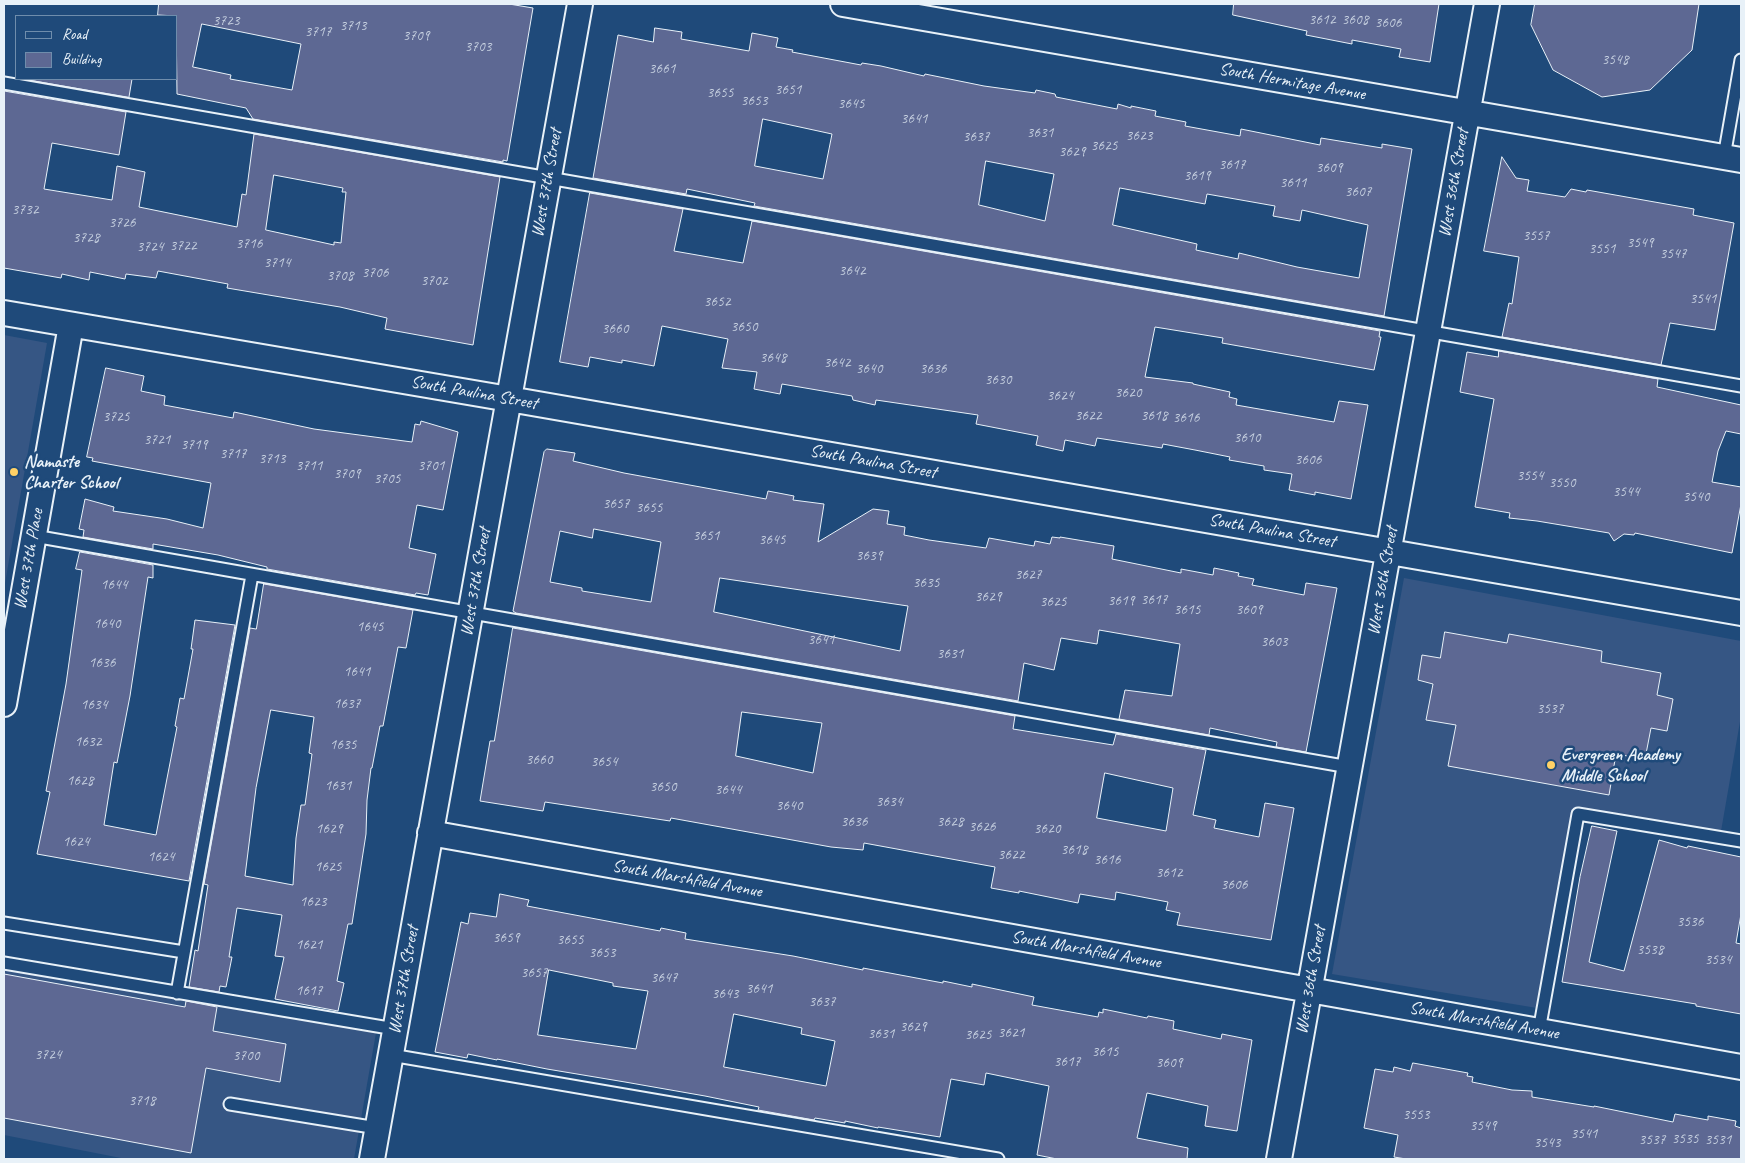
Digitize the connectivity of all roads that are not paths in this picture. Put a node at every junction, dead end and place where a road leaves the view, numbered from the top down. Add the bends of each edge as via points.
1 (580, 4) edge
2 (843, 4) edge
3 (1487, 4) edge
4 (1741, 60) edge
5 (4, 83) edge
6 (1467, 112) junction
7 (1733, 159) edge
8 (548, 178) junction
9 (4, 313) edge
10 (71, 325) junction
11 (1427, 332) junction
12 (1741, 386) edge
13 (509, 399) junction
14 (34, 536) junction
15 (1388, 551) junction
16 (252, 575) junction
17 (470, 613) junction
18 (1741, 613) edge
19 (10, 634) edge
20 (4, 704) edge
21 (1349, 767) junction
22 (430, 833) junction
23 (1741, 840) edge
24 (4, 923) edge
25 (184, 952) junction
26 (4, 963) edge
27 (1309, 990) junction
28 (177, 993) junction
29 (395, 1029) junction
30 (1540, 1031) junction
31 (391, 1055) junction
32 (1741, 1067) edge
33 (230, 1104) dead end
34 (378, 1128) junction
35 (372, 1159) edge
36 (998, 1159) edge
37 (1279, 1159) edge

1 - 8 street, West 37th Street
2 - 6 street, South Hermitage Avenue
3 - 6 street, West 36th Street
4 - 7 lane
5 - 8 lane
6 - 7 street, South Hermitage Avenue
6 - 11 street, West 36th Street
8 - 11 lane
8 - 13 street, West 37th Street
9 - 10 street, South Paulina Street
10 - 13 street, South Paulina Street
10 - 14 street, West 37th Place
11 - 12 lane
11 - 15 street, West 36th Street
13 - 15 street, South Paulina Street
13 - 17 street, West 37th Street
14 - 16 lane
14 - 19 street, West 37th Place
15 - 18 street, South Paulina Street
15 - 21 street, West 36th Street
16 - 17 lane
16 - 25 lane
17 - 21 lane
17 - 22 street, West 37th Street
19 - 20 street, West 37th Place
21 - 27 street, West 36th Street
22 - 27 street, South Marshfield Avenue
22 - 29 street, West 37th Street
23 - 30 lane via 1578,814
24 - 25 lane
25 - 28 lane
26 - 28 lane
27 - 30 street, South Marshfield Avenue
27 - 37 street, West 36th Street
28 - 29 lane
29 - 31 street, West 37th Street
30 - 32 street, South Marshfield Avenue
31 - 34 street, West 37th Street
31 - 36 lane
33 - 34 lane
34 - 35 street, West 37th Street

